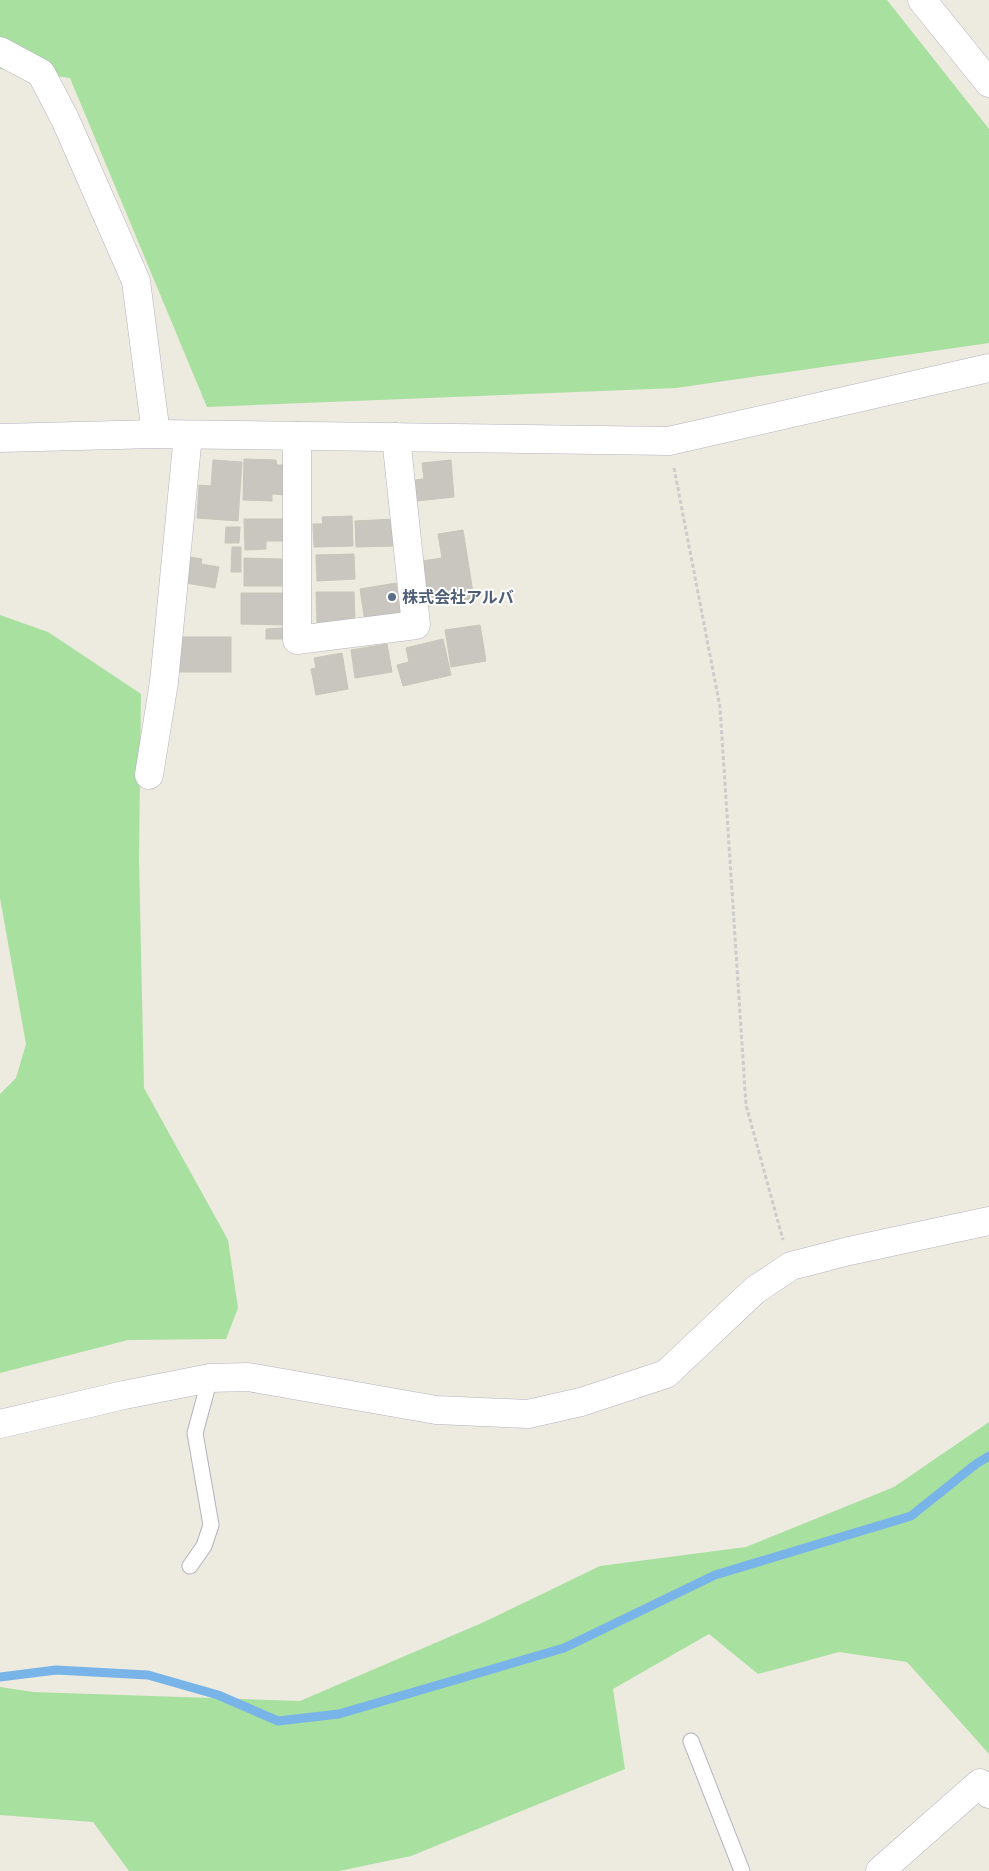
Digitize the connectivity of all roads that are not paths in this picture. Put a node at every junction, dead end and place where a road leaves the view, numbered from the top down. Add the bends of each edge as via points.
1 (922, 0) edge
2 (0, 51) edge
3 (989, 83) edge
4 (989, 368) edge
5 (156, 434) junction
6 (188, 435) junction
7 (298, 436) junction
8 (396, 437) junction
9 (0, 438) edge
10 (149, 776) dead end
11 (989, 1221) edge
12 (210, 1378) junction
13 (0, 1424) edge
14 (190, 1566) dead end
15 (691, 1741) dead end
16 (989, 1794) edge
17 (742, 1871) edge
18 (880, 1871) edge

1 - 3 street
2 - 5 street via 41,73 65,119 136,281
4 - 8 street via 669,441
5 - 6 street
5 - 9 street
6 - 7 street
6 - 10 street via 164,682
7 - 8 street
7 - 8 street via 297,640 416,625
11 - 12 street via 791,1266 754,1290 666,1374 581,1402 528,1414 436,1410 248,1377
12 - 13 street
12 - 14 lane via 195,1433 211,1525 204,1546
15 - 17 lane
16 - 18 street via 980,1783

